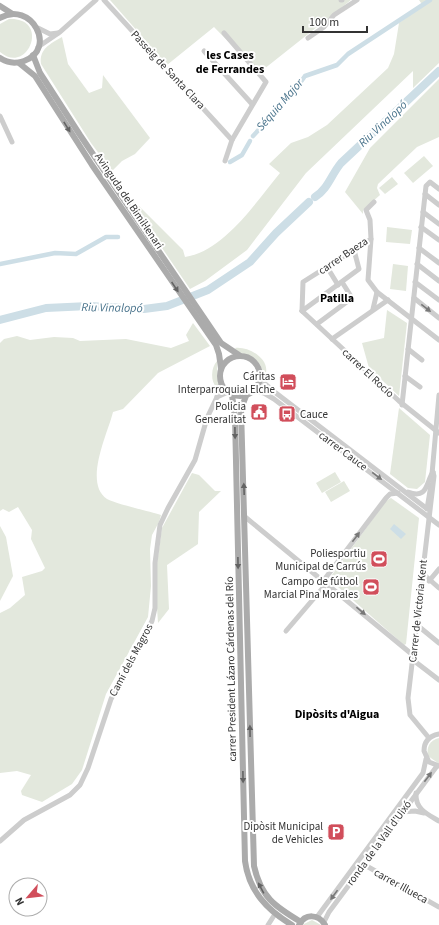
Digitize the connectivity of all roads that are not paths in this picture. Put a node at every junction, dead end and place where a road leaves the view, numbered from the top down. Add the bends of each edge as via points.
1 (96, 0) edge
2 (104, 0) edge
3 (357, 0) edge
4 (0, 6) edge
5 (11, 13) junction
6 (0, 18) edge
7 (38, 28) junction
8 (60, 32) junction
9 (224, 34) dead end
10 (308, 38) dead end
11 (38, 47) junction
12 (204, 51) dead end
13 (33, 55) junction
14 (1, 60) edge
15 (19, 63) junction
16 (252, 104) junction
17 (0, 116) edge
18 (232, 140) junction
19 (12, 142) dead end
20 (225, 161) dead end
21 (439, 189) edge
22 (425, 194) junction
23 (374, 202) dead end
24 (439, 205) edge
25 (423, 212) junction
26 (439, 224) edge
27 (421, 227) junction
28 (372, 239) junction
29 (439, 240) edge
30 (419, 248) junction
31 (354, 250) junction
32 (156, 253) junction
33 (417, 264) junction
34 (439, 264) edge
35 (327, 267) junction
36 (439, 281) edge
37 (415, 282) junction
38 (340, 283) junction
39 (377, 292) junction
40 (414, 298) junction
41 (388, 300) junction
42 (439, 300) edge
43 (373, 309) junction
44 (302, 311) junction
45 (412, 318) junction
46 (439, 318) edge
47 (317, 324) junction
48 (332, 339) junction
49 (439, 340) edge
50 (408, 349) junction
51 (239, 355) junction
52 (422, 360) dead end
53 (221, 368) junction
54 (405, 376) junction
55 (260, 379) junction
56 (221, 383) junction
57 (420, 387) dead end
58 (253, 392) junction
59 (230, 393) junction
60 (439, 395) edge
61 (246, 396) junction
62 (217, 397) junction
63 (402, 404) junction
64 (439, 418) edge
65 (438, 431) edge
66 (439, 449) edge
67 (435, 454) junction
68 (432, 472) junction
69 (404, 490) junction
70 (398, 493) junction
71 (428, 512) junction
72 (244, 516) junction
73 (439, 525) edge
74 (439, 569) edge
75 (422, 573) junction
76 (326, 581) junction
77 (429, 581) junction
78 (439, 588) edge
79 (417, 625) junction
80 (286, 631) dead end
81 (439, 643) edge
82 (413, 658) junction
83 (439, 680) edge
84 (439, 734) edge
85 (429, 738) junction
86 (426, 759) junction
87 (438, 766) edge
88 (416, 793) junction
89 (402, 812) junction
90 (425, 813) junction
91 (439, 821) edge
92 (0, 841) edge
93 (363, 864) junction
94 (439, 907) edge
95 (275, 914) junction
96 (317, 917) junction
97 (300, 923) edge
98 (325, 924) edge
99 (268, 925) edge
100 (292, 925) edge

1 - 8 street
2 - 18 street, Passeig de Santa Clara
3 - 10 street via 334,15 324,27
4 - 5 main road
5 - 6 main road
5 - 7 main road via 26,15
7 - 8 street via 50,34
7 - 11 main road
8 - 11 street
9 - 16 street via 266,82
11 - 13 main road
12 - 16 street
13 - 15 main road
13 - 32 main road, Avinguda del Bimil·lenari via 40,73
14 - 15 main road
15 -> 32 main road, Avinguda del Bimil·lenari via 36,76 76,141
16 - 18 street
17 - 19 street
18 - 20 street
21 - 22 street via 430,182 426,186
22 - 24 street
22 - 25 street
23 - 28 street, carrer Baeza via 366,210
25 - 26 street
25 - 27 street
27 - 29 street
27 - 30 street
28 - 31 street, carrer Baeza
28 - 39 street via 368,280
30 - 33 street
30 - 34 street
31 - 35 street, carrer Baeza
31 - 38 street via 359,269
32 - 51 main road, Avinguda del Bimil·lenari via 221,343
32 -> 53 main road, Avinguda del Bimil·lenari via 216,345
33 - 36 street
33 - 37 street
35 - 38 street
35 - 44 street, carrer Baeza via 303,282
37 - 40 street
37 - 42 street
38 - 44 street
38 - 47 street via 352,298
39 - 41 street
39 - 43 street
40 - 45 street
40 -> 46 street
41 - 43 street
41 - 45 street
43 - 48 street
44 - 47 street, carrer El Rocío
45 - 49 street
45 - 50 street
47 - 48 street, carrer El Rocío
48 - 63 street, carrer El Rocío
50 - 52 street
50 - 54 street
51 - 53 main road via 230,358
51 - 55 main road via 248,357 256,363
53 - 56 main road
54 - 57 street
54 - 63 street
55 - 58 main road
55 - 69 street, carrer Cauce
56 - 59 main road
56 - 62 street, Camí dels Magros
58 - 61 main road
58 -> 70 street, carrer Cauce via 264,393 274,399
59 - 61 main road
59 - 62 street
59 -> 95 main road, carrer President Lázaro Cárdenas del Río via 235,417 245,861 252,885 261,900
60 - 64 street, Carrer de Victoria Kent
72 -> 61 main road, carrer President Lázaro Cárdenas del Río via 241,409
62 - 92 street, Camí dels Magros via 207,418 195,460 160,525 152,621 111,699 83,779 70,795 24,820
63 - 65 street, carrer El Rocío
64 - 65 street, Carrer de Victoria Kent
65 - 67 street, Carrer de Victoria Kent
66 - 67 street
67 - 68 street, Carrer de Victoria Kent
68 - 69 street via 424,491 413,494
68 - 71 street, Carrer de Victoria Kent
69 - 71 street, carrer Cauce
70 - 71 street, carrer Cauce
76 -> 70 street via 386,498 390,494
71 - 73 street
71 - 75 street, Carrer de Victoria Kent
72 - 76 street
97 -> 72 main road, carrer President Lázaro Cárdenas del Río via 273,904 262,889 254,866
74 - 77 street
75 - 77 street
75 - 79 street, Carrer de Victoria Kent
76 - 80 street
76 -> 82 street
77 - 78 street
79 - 81 street
79 - 82 street, Carrer de Victoria Kent
82 - 83 street
82 - 85 street, Carrer de Victoria Kent via 409,709 415,722
84 - 85 street
85 - 86 street, ronda de la Vall d'Uixó via 424,748
86 - 87 street
86 -> 96 street, ronda de la Vall d'Uixó via 423,773
88 -> 87 street, ronda de la Vall d'Uixó
88 - 89 street, ronda de la Vall d'Uixó
88 - 90 street via 417,804
89 - 90 street
89 - 93 street, ronda de la Vall d'Uixó
90 - 91 street
93 - 94 street, carrer Illueca
93 - 98 street, ronda de la Vall d'Uixó via 329,912
95 - 99 street
95 - 100 main road, carrer President Lázaro Cárdenas del Río
96 - 97 main road via 307,917
96 - 98 main road

